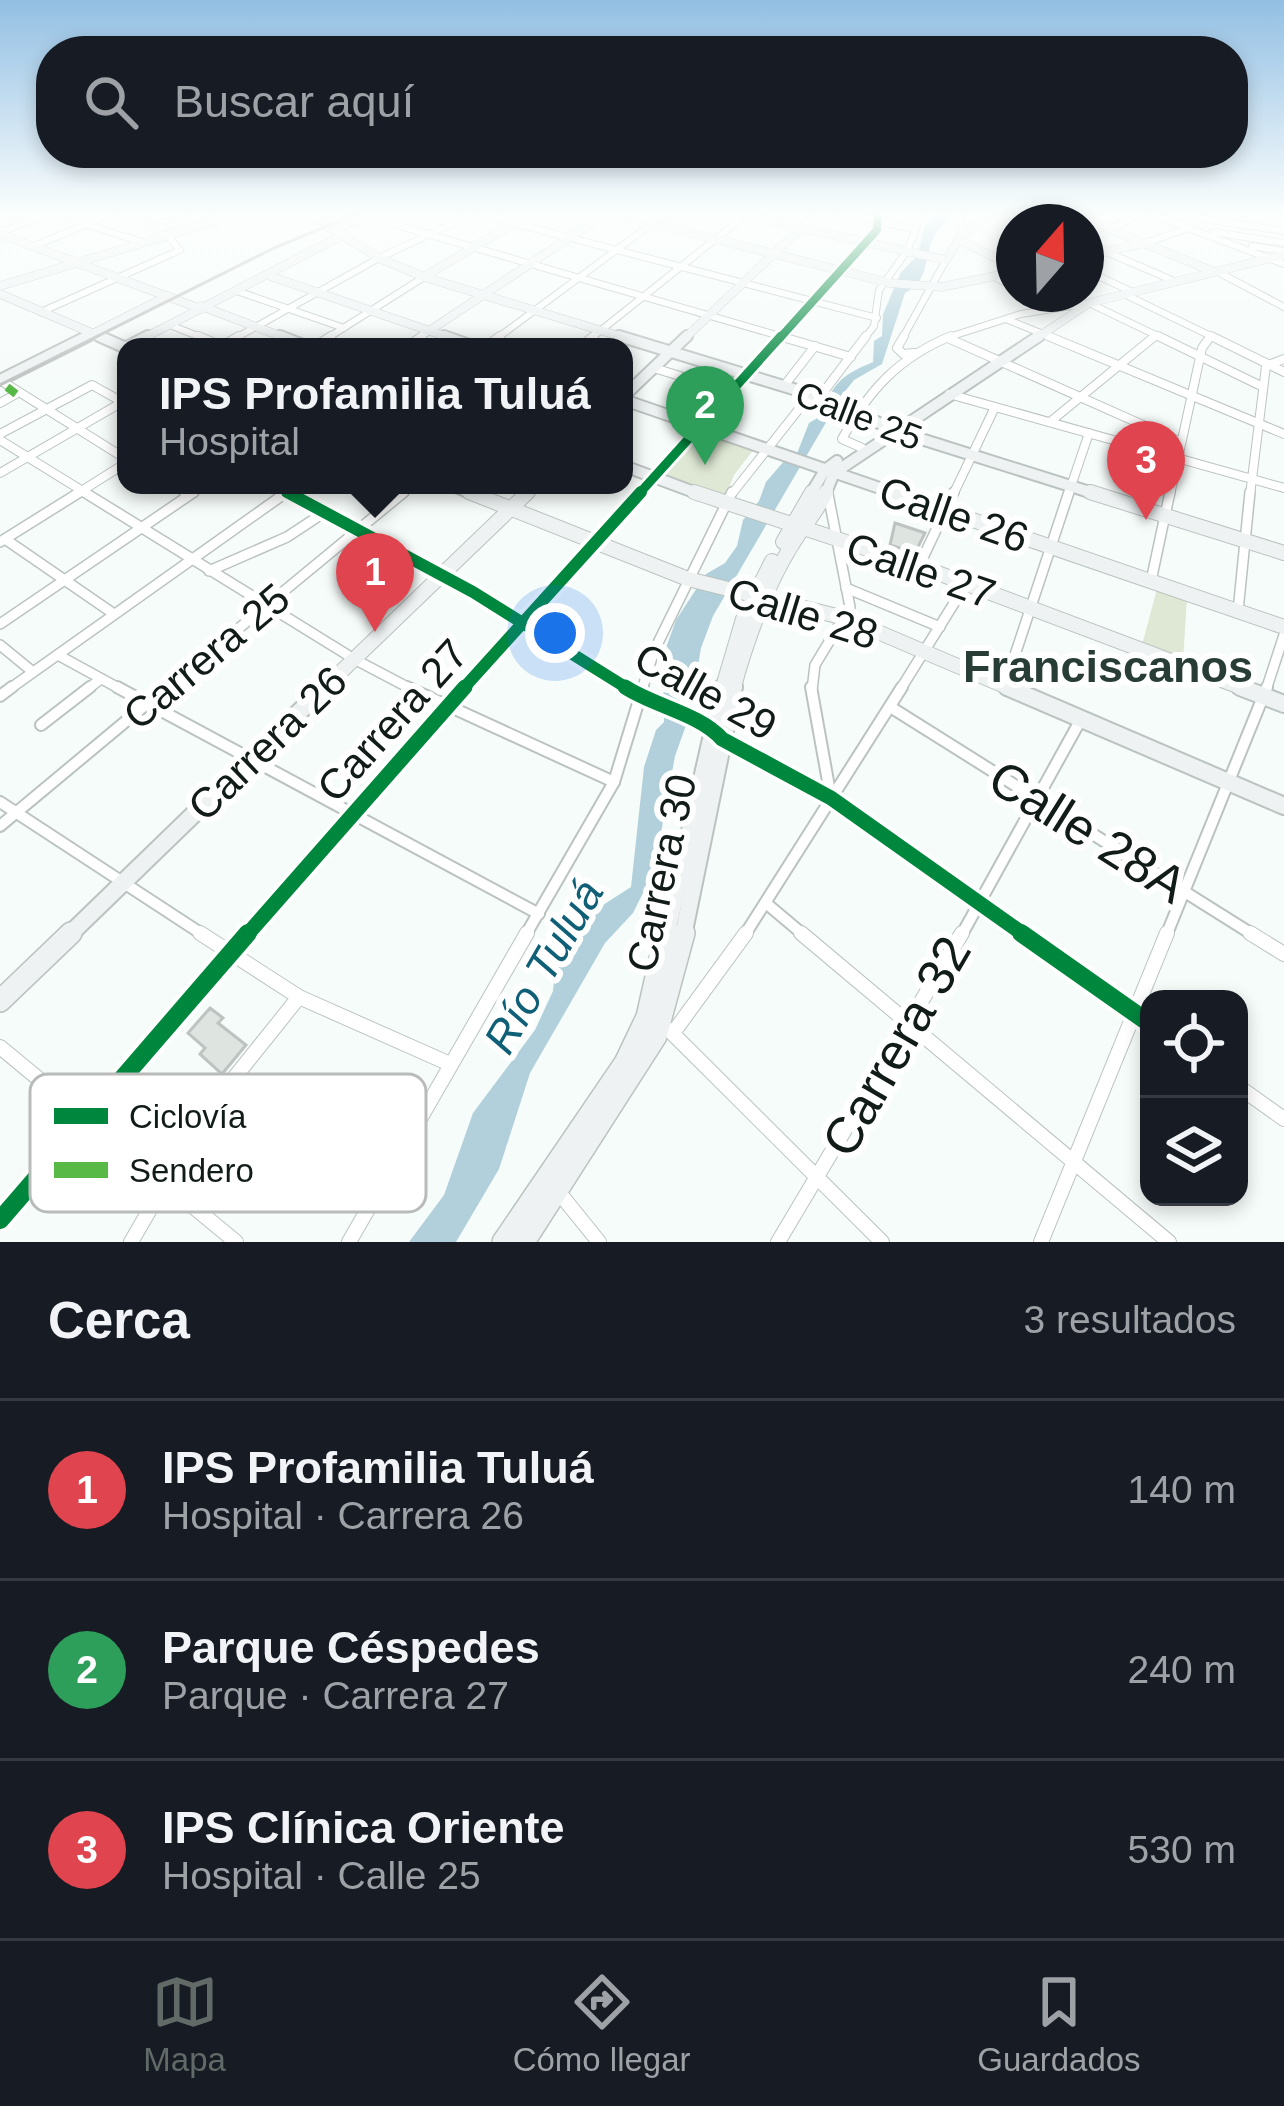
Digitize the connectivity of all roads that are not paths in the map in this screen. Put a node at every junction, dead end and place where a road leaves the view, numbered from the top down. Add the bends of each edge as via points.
1 (47, 272) edge
2 (104, 272) edge
3 (129, 272) edge
4 (272, 272) edge
5 (352, 272) edge
6 (413, 272) edge
7 (432, 272) edge
8 (516, 272) edge
9 (556, 272) edge
10 (585, 272) edge
11 (673, 272) edge
12 (702, 272) edge
13 (753, 272) edge
14 (838, 272) edge
15 (843, 272) edge
16 (895, 272) edge
17 (941, 272) edge
18 (1153, 272) edge
19 (1214, 272) joint
20 (267, 275) junction
21 (996, 275) edge
22 (993, 276) junction
23 (117, 277) junction
24 (424, 277) junction
25 (577, 278) junction
26 (996, 278) edge
27 (1104, 280) edge
28 (1174, 281) junction
29 (887, 282) junction
30 (742, 283) junction
31 (934, 287) junction
32 (0, 290) edge
33 (237, 290) junction
34 (317, 292) junction
35 (1128, 293) junction
36 (168, 294) junction
37 (483, 295) junction
38 (643, 297) junction
39 (1104, 299) edge
40 (814, 302) junction
41 (1284, 307) edge
42 (203, 308) junction
43 (289, 309) junction
44 (1104, 310) edge
45 (370, 311) junction
46 (535, 311) junction
47 (1042, 312) edge
48 (1074, 312) edge
49 (41, 313) junction
50 (707, 316) junction
51 (877, 318) junction
52 (1005, 319) junction
53 (170, 325) junction
54 (256, 327) junction
55 (344, 328) junction
56 (601, 331) junction
57 (429, 332) junction
58 (90, 333) junction
59 (1039, 334) junction
60 (1157, 335) junction
61 (782, 337) junction
62 (1210, 337) junction
63 (145, 338) edge
64 (202, 338) edge
65 (236, 338) edge
66 (286, 338) edge
67 (327, 338) edge
68 (420, 338) edge
69 (447, 338) edge
70 (498, 338) edge
71 (592, 338) edge
72 (624, 338) edge
73 (950, 339) junction
74 (633, 341) edge
75 (117, 344) edge
76 (815, 346) junction
77 (670, 352) junction
78 (915, 353) junction
79 (851, 357) junction
80 (1201, 358) junction
81 (1284, 359) edge
82 (998, 362) junction
83 (1117, 365) junction
84 (1265, 366) junction
85 (654, 368) junction
86 (1284, 372) edge
87 (749, 376) junction
88 (0, 378) edge
89 (696, 381) dead end
90 (784, 386) junction
91 (1261, 386) junction
92 (633, 389) edge
93 (16, 394) junction
94 (949, 394) junction
95 (816, 396) junction
96 (1191, 397) junction
97 (117, 398) edge
98 (1080, 398) junction
99 (633, 401) edge
100 (0, 403) edge
101 (117, 406) edge
102 (994, 407) junction
103 (44, 410) junction
104 (854, 412) junction
105 (1050, 422) junction
106 (1257, 423) junction
107 (701, 427) junction
108 (76, 429) junction
109 (896, 431) junction
110 (1089, 433) junction
111 (1284, 434) edge
112 (0, 437) edge
113 (1180, 442) junction
114 (862, 448) junction
115 (761, 450) junction
116 (117, 455) edge
117 (975, 456) junction
118 (28, 457) junction
119 (1178, 458) junction
120 (117, 467) edge
121 (633, 469) edge
122 (824, 470) junction
123 (0, 473) edge
124 (655, 478) junction
125 (1252, 479) junction
126 (1073, 488) junction
127 (1284, 488) edge
128 (82, 490) junction
129 (828, 493) junction
130 (285, 494) edge
131 (299, 494) edge
132 (401, 494) edge
133 (472, 494) edge
134 (526, 494) edge
135 (189, 495) edge
136 (735, 507) junction
137 (509, 510) junction
138 (325, 512) junction
139 (947, 512) junction
140 (1165, 516) junction
141 (792, 527) junction
142 (141, 528) junction
143 (357, 530) junction
144 (2, 539) edge
145 (834, 539) junction
146 (1245, 541) junction
147 (593, 545) junction
148 (1052, 548) junction
149 (1284, 553) edge
150 (192, 560) junction
151 (919, 566) junction
152 (209, 571) junction
153 (442, 574) junction
154 (62, 580) junction
155 (691, 580) junction
156 (1151, 581) junction
157 (966, 584) junction
158 (846, 588) junction
159 (751, 596) junction
160 (264, 607) junction
161 (1031, 608) junction
162 (1238, 611) junction
163 (114, 614) junction
164 (845, 617) junction
165 (525, 623) junction
166 (0, 624) edge
167 (940, 627) junction
168 (1284, 631) edge
169 (0, 645) edge
170 (924, 654) junction
171 (58, 655) junction
172 (354, 659) junction
173 (33, 672) junction
174 (100, 679) junction
175 (1004, 688) junction
176 (639, 695) junction
177 (0, 696) edge
178 (1264, 696) junction
179 (1284, 704) edge
180 (147, 705) junction
181 (892, 708) junction
182 (448, 709) junction
183 (1080, 721) junction
184 (41, 725) dead end
185 (717, 734) junction
186 (250, 760) junction
187 (614, 782) junction
188 (1227, 782) junction
189 (831, 797) junction
190 (1038, 799) junction
191 (0, 802) edge
192 (1284, 806) edge
193 (15, 814) junction
194 (349, 816) junction
195 (0, 826) edge
196 (122, 884) junction
197 (1183, 890) junction
198 (979, 903) junction
199 (766, 904) junction
200 (539, 914) junction
201 (230, 954) junction
202 (1284, 954) edge
203 (299, 997) junction
204 (0, 1001) edge
205 (1136, 1014) junction
206 (1140, 1017) edge
207 (661, 1023) junction
208 (910, 1025) junction
209 (0, 1047) edge
210 (450, 1064) junction
211 (33, 1074) edge
212 (126, 1074) edge
213 (230, 1074) edge
214 (1248, 1093) edge
215 (426, 1107) edge
216 (1284, 1119) edge
217 (1072, 1163) junction
218 (819, 1177) junction
219 (552, 1181) junction
220 (30, 1185) edge
221 (146, 1212) edge
222 (198, 1212) edge
223 (367, 1212) edge
224 (0, 1220) edge
225 (131, 1242) edge
226 (236, 1242) edge
227 (350, 1242) edge
228 (503, 1242) edge
229 (524, 1242) edge
230 (599, 1242) edge
231 (778, 1242) edge
232 (882, 1242) edge
233 (1041, 1242) edge
234 (1169, 1242) edge

1 - 32 street
2 - 23 street
3 - 23 street
4 - 20 street
5 - 34 street
6 - 24 street, Calle 25
7 - 24 street
8 - 37 street
9 - 25 street
10 - 25 street
11 - 38 street
12 - 30 street
13 - 30 street
14 - 40 street, Carrera 27
15 - 29 street
16 - 29 street
17 - 31 street
18 - 28 street
19 - 28 street, Carrera 30
19 - 41 street
20 - 33 street
20 - 34 street
21 - 22 street
22 - 26 street
22 - 31 street
23 - 36 street
23 - 49 street
24 - 37 street, Calle 25
24 - 45 street
25 - 38 street
25 - 46 street
27 - 35 street
28 - 35 street, Carrera 30
29 - 31 street
29 - 51 street via 875,302
30 - 40 street
30 - 50 street
31 - 78 street via 897,348
32 - 49 street
33 - 42 street
33 - 43 street
34 - 43 street
34 - 45 street
35 - 39 street, Carrera 30
35 - 62 street
36 - 42 street
36 - 58 street
37 - 46 street, Calle 25
37 - 57 street
38 - 50 street
38 - 56 street
40 - 51 street
40 - 61 street, Carrera 27
42 - 53 street
42 - 54 street
43 - 54 street
43 - 55 street
44 - 60 street
45 - 55 street
45 - 57 street
46 - 56 street, Calle 25
46 - 70 street
47 - 52 street
48 - 59 street, Carrera 30
49 - 58 street
50 - 61 street
50 - 77 street
51 - 79 street
52 - 59 street
52 - 73 street
53 - 63 street
53 - 64 street
54 - 65 street
54 - 66 street
55 - 67 street
56 - 71 street
56 - 72 street, Calle 25
57 - 68 street
57 - 69 street
58 - 75 street
58 - 88 street
59 - 82 street, Carrera 30
59 - 83 street
60 - 80 street
60 - 83 street
61 - 76 street
61 - 87 street, Carrera 27
62 - 80 street
62 - 84 street
73 - 78 street
73 - 82 street
74 - 77 street, Calle 25
76 - 79 street
76 - 90 street
77 - 85 street
77 - 87 street, Calle 25
78 - 104 street
79 - 95 street
80 - 91 street
80 - 96 street
81 - 84 street
82 - 94 street, Carrera 30
82 - 98 street
83 - 96 street
83 - 98 street
84 - 86 street
84 - 91 street
85 - 89 street
85 - 92 street
87 - 90 street, Calle 25
87 - 107 street, Carrera 27
88 - 93 street
90 - 95 street, Calle 25
91 - 106 street
93 - 100 street
93 - 103 street
94 - 102 street
94 - 109 street, Carrera 30
95 - 104 street, Calle 25
95 - 115 street
96 - 106 street
96 - 113 street
97 - 103 street via 92,385
98 - 105 street
98 - 113 street
99 - 107 street, Calle 26
101 - 108 street
102 - 105 street
102 - 117 street
103 - 108 street
103 - 112 street
104 - 109 street, Calle 25
104 - 114 street via 842,439
105 - 110 street
106 - 111 street
106 - 125 street
107 - 115 street, Calle 26
107 - 124 street, Carrera 27
108 - 116 street
108 - 118 street
109 - 114 street, Carrera 30
109 - 117 street, Calle 25
109 - 122 street, Carrera 30
110 - 119 street
110 - 126 street
112 - 118 street
113 - 119 street
114 - 122 street, Carrera 30
115 - 122 street, Calle 26
115 - 136 street via 740,477
117 - 126 street, Calle 25
117 - 139 street
118 - 123 street
118 - 128 street
119 - 125 street
119 - 140 street
120 - 128 street
121 - 124 street, Calle 27
122 - 129 street, Carrera 30
122 - 139 street, Calle 26
122 - 141 street, Carrera 30
124 - 136 street, Calle 27
124 - 147 street, Carrera 27
125 - 127 street
125 - 146 street
126 - 140 street, Calle 25
126 - 148 street
128 - 142 street
128 - 144 street
129 - 141 street, Carrera 30
129 - 145 street
130 - 150 street
131 - 138 street, Calle 29
132 - 143 street, Carrera 25
133 - 137 street, Calle 28
134 - 137 street, Carrera 26
135 - 142 street
136 - 141 street, Calle 27
136 - 155 street
137 - 147 street, Calle 28
137 - 153 street, Carrera 26
138 - 143 street, Calle 29
138 - 152 street
139 - 148 street, Calle 26
139 - 151 street
140 - 146 street, Calle 25
140 - 156 street
141 - 145 street, Calle 27
141 - 159 street, Carrera 30
142 - 150 street
142 - 154 street
143 - 153 street, Calle 29
143 - 160 street, Carrera 25
144 - 154 street
145 - 151 street, Calle 27
145 - 158 street
146 - 149 street, Calle 25
146 - 162 street
147 - 155 street, Calle 28
147 - 165 street, Carrera 27
148 - 156 street, Calle 26
148 - 161 street
150 - 152 street
150 - 163 street
151 - 157 street, Calle 27
152 - 160 street
153 - 165 street, Calle 29
153 - 172 street, Carrera 26
154 - 163 street
154 - 166 street
155 - 159 street, Calle 28
155 - 176 street
156 - 162 street, Calle 26
157 - 161 street, Calle 27
157 - 167 street
158 - 164 street
158 - 167 street
159 - 164 street, Calle 28
159 - 185 street, Carrera 30
160 - 172 street
160 - 180 street, Carrera 25
161 - 175 street
161 - 178 street, Calle 27
162 - 168 street, Calle 26
163 - 171 street
164 - 170 street, Calle 28
164 - 189 street via 810,681
165 - 176 street, Calle 29
165 - 182 street, Carrera 27
167 - 170 street
168 - 178 street
169 - 173 street
170 - 175 street, Calle 28
170 - 181 street
171 - 173 street
171 - 174 street
172 - 182 street
172 - 186 street, Carrera 26
173 - 177 street
174 - 180 street
174 - 184 street
175 - 183 street, Calle 28
176 - 185 street, Calle 29
176 - 187 street
178 - 179 street, Calle 27
178 - 188 street
180 - 186 street
180 - 193 street, Carrera 25
181 - 189 street
181 - 190 street, Calle 28A
182 - 187 street
182 - 194 street, Carrera 27
183 - 188 street, Calle 28
183 - 190 street, Carrera 32
185 - 189 street, Calle 29
185 - 207 street, Carrera 30
186 - 194 street
186 - 196 street, Carrera 26
187 - 200 street
188 - 192 street, Calle 28
188 - 197 street
189 - 198 street, Calle 29
189 - 199 street
190 - 197 street, Calle 28A
190 - 198 street, Carrera 32
191 - 193 street
193 - 195 street, Carrera 25
193 - 196 street
194 - 200 street
194 - 201 street, Carrera 27
196 - 201 street
196 - 204 street, Carrera 26
197 - 202 street, Calle 28A
197 - 205 street
198 - 205 street, Calle 29
198 - 208 street, Carrera 32
199 - 207 street
199 - 208 street
200 - 210 street
201 - 203 street
201 - 212 street, Carrera 27
203 - 210 street
203 - 213 street
205 - 206 street, Calle 29
205 - 217 street
207 - 218 street
207 - 219 street, Carrera 30 via 634,1077
208 - 217 street
208 - 218 street, Carrera 32
209 - 211 street
210 - 215 street
214 - 216 street
217 - 233 street
217 - 234 street
218 - 231 street, Carrera 32
218 - 232 street
219 - 228 street, Carrera 30
219 - 229 street, Carrera 30
219 - 230 street
220 - 224 street, Carrera 27
221 - 225 street
222 - 226 street
223 - 227 street

